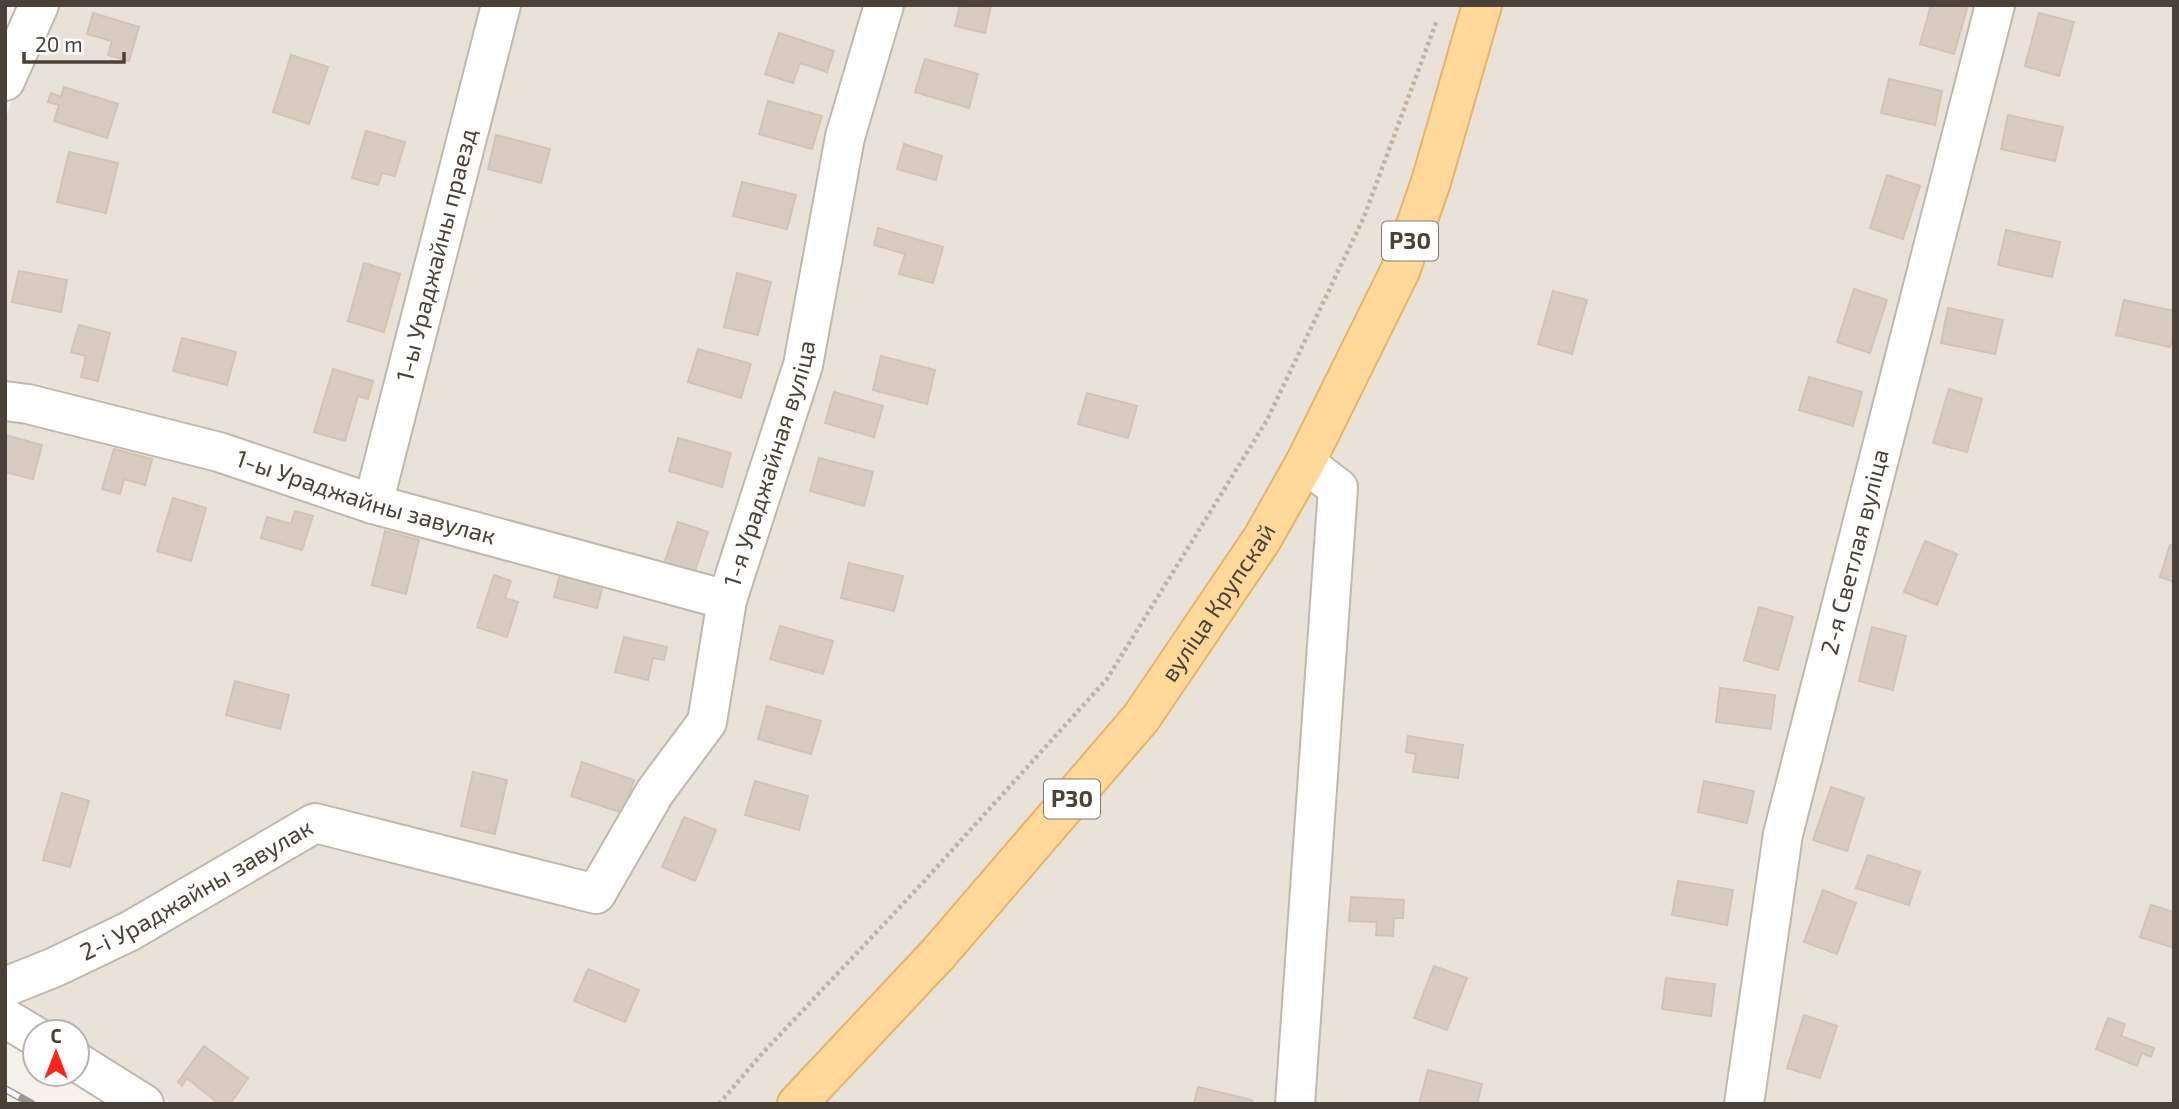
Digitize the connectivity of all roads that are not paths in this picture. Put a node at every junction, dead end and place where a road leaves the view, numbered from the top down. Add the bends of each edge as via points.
1 (39, 5) edge
2 (501, 5) edge
3 (884, 5) edge
4 (1482, 5) edge
5 (1995, 5) edge
6 (5, 81) edge
7 (5, 401) edge
8 (1305, 463) junction
9 (373, 504) junction
10 (727, 600) junction
11 (596, 894) joint
12 (5, 988) edge
13 (5, 1018) edge
14 (21, 1028) edge
15 (91, 1071) edge
16 (144, 1104) edge
17 (797, 1104) edge
18 (1295, 1104) edge
19 (1744, 1104) edge

1 - 6 street
2 - 9 street, 1-ы Ураджайны праезд
3 - 10 street, 1-я Ураджайная вуліца via 845,137 803,365
4 - 8 main road, вуліца Крупскай / Р30 via 1431,182 1399,271
5 - 19 street, 2-я Светлая вуліца via 1783,834
7 - 9 street, 1-ы Ураджайны завулак via 219,452
8 - 17 main road, вуліца Крупскай / Р30 via 1262,539 1141,718 938,954
8 - 18 street via 1338,488
9 - 10 street, 1-ы Ураджайны завулак
10 - 11 street, 1-я Ураджайная вуліца via 707,722 655,792
11 - 12 street, 2-і Ураджайны завулак via 315,823 131,931
13 - 14 street
15 - 16 street

